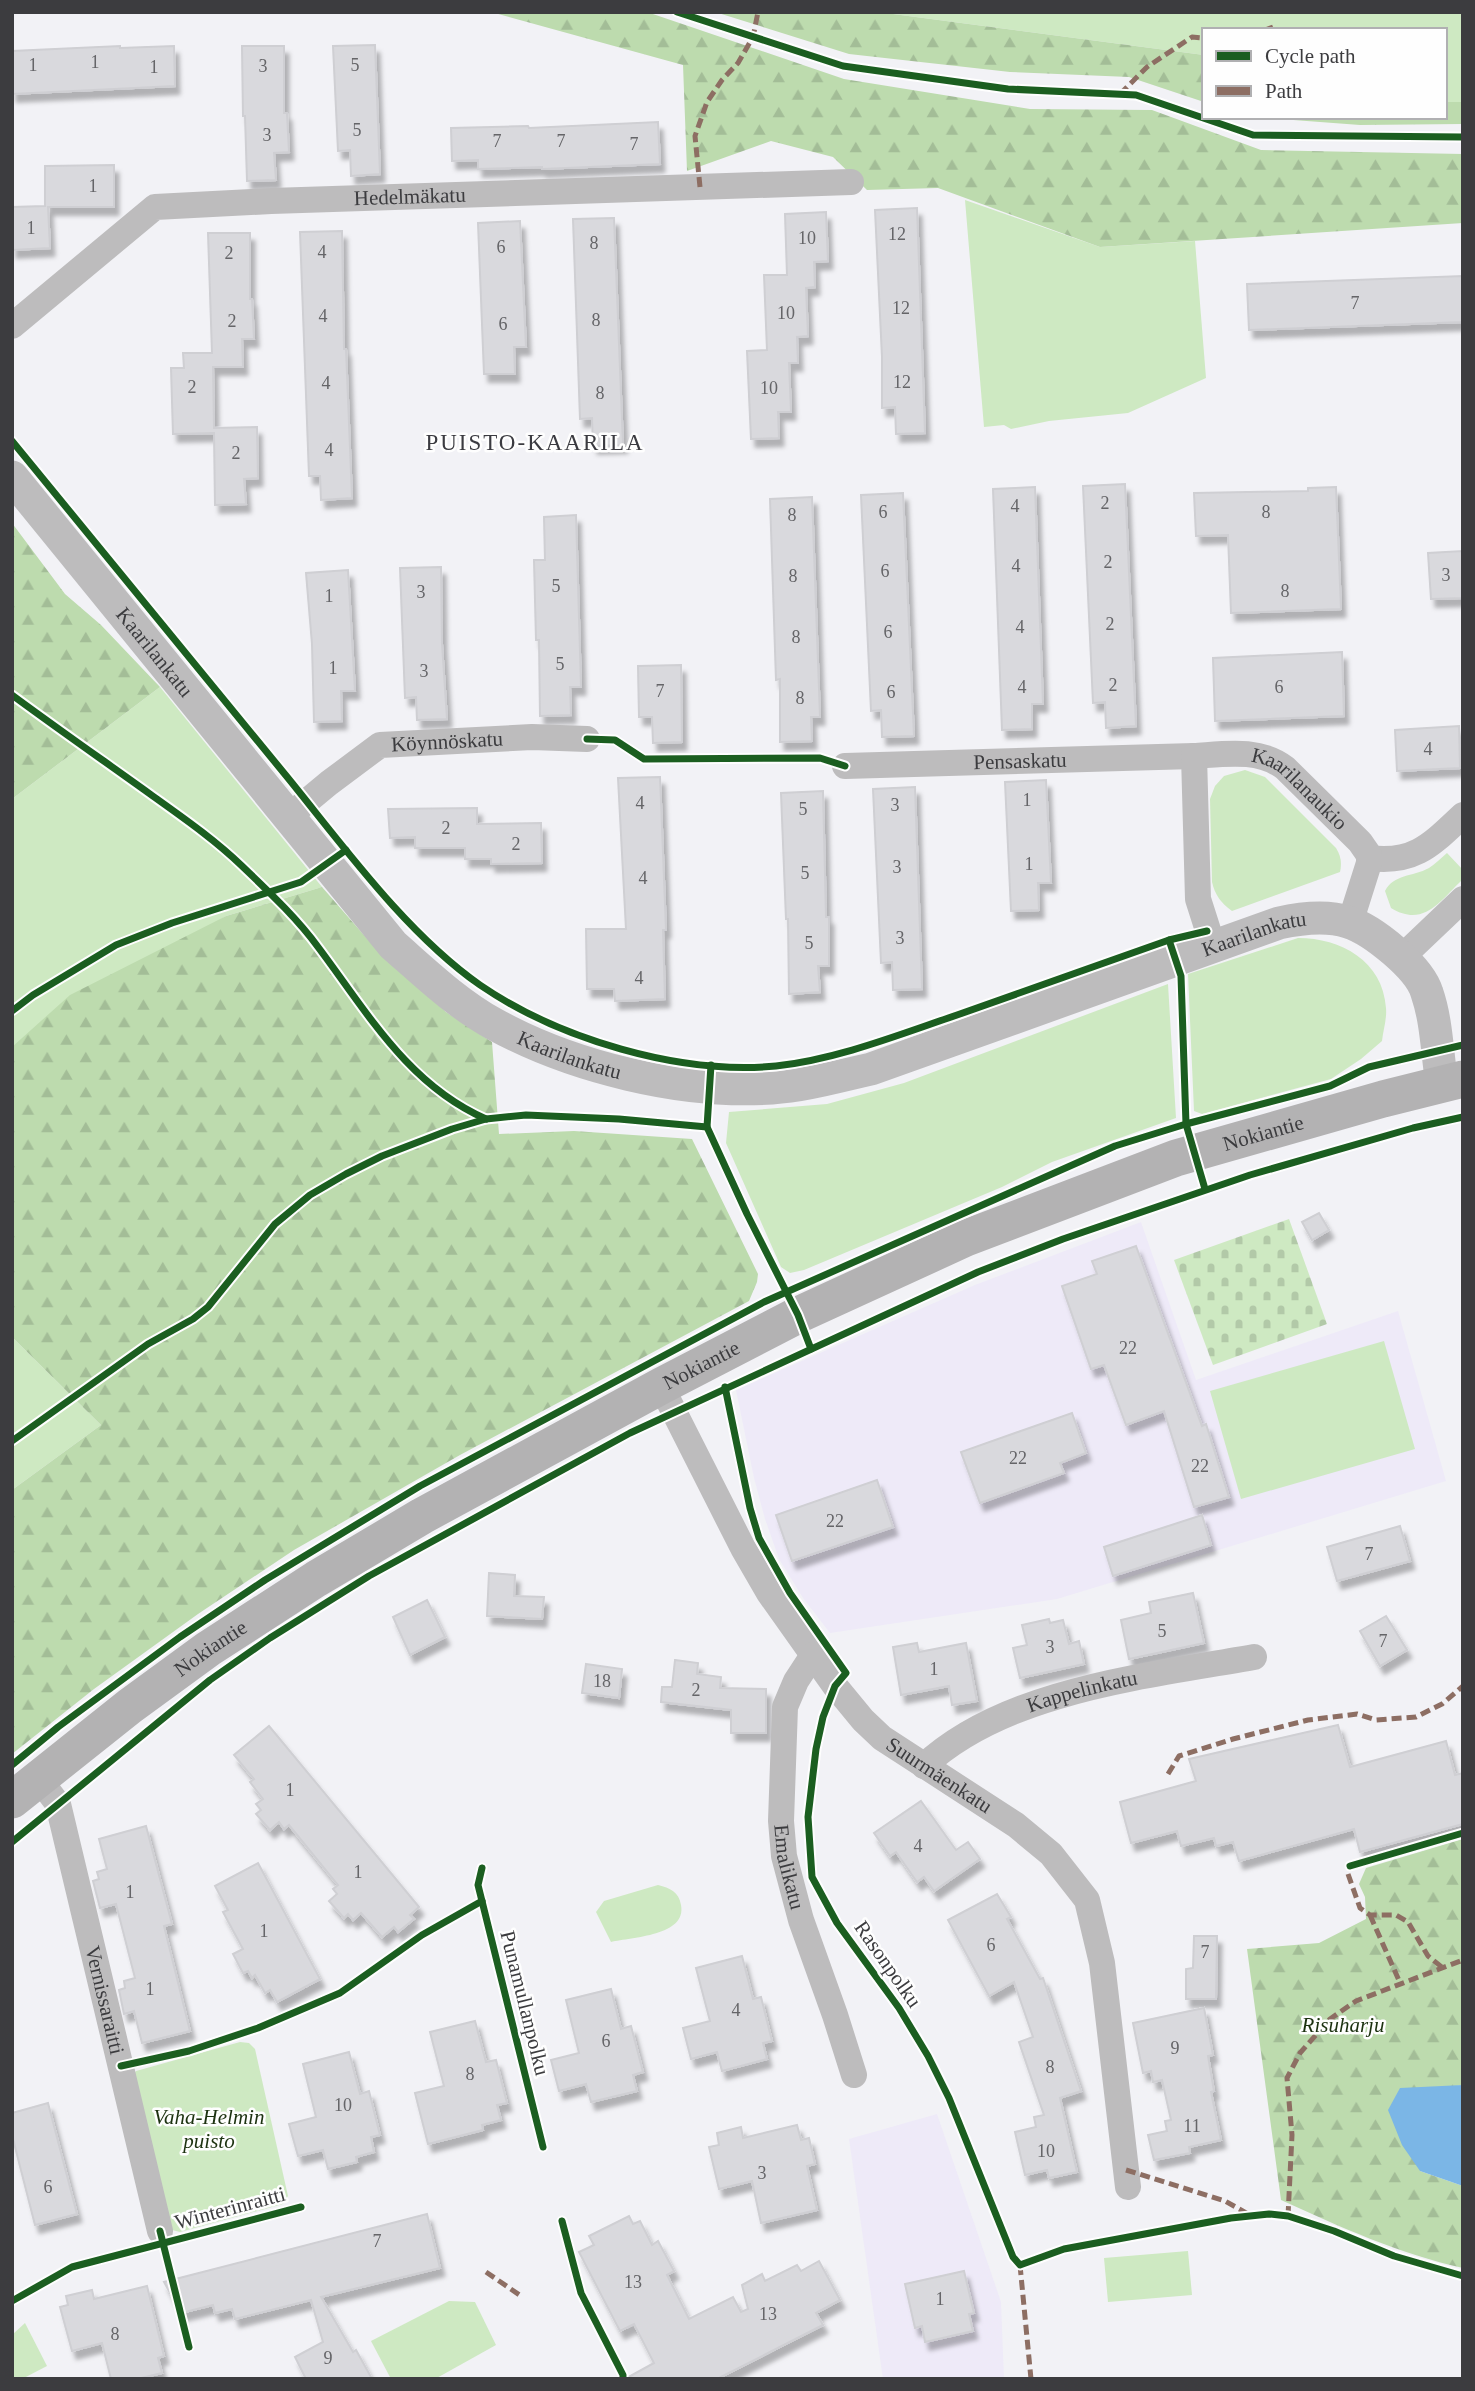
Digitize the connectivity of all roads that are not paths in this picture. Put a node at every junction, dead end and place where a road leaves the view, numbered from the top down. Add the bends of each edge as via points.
1 (851, 182) dead end
2 (12, 326) edge
3 (12, 477) edge
4 (587, 739) dead end
5 (1194, 756) junction
6 (845, 766) dead end
7 (1463, 815) edge
8 (288, 817) junction
9 (1369, 859) junction
10 (1463, 899) edge
11 (1350, 923) junction
12 (1213, 946) junction
13 (1402, 957) junction
14 (1452, 1082) edge
15 (661, 1386) junction
16 (813, 1655) junction
17 (1254, 1657) dead end
18 (925, 1766) junction
19 (26, 1789) edge
20 (854, 2076) dead end
21 (1128, 2187) dead end
22 (160, 2231) dead end

1 - 2 street, Hedelmäkatu via 155,207
3 - 8 street, Kaarilankatu
4 - 8 street, Köynnöskatu via 532,737 380,746
5 - 6 street, Pensaskatu
5 - 9 street, Kaarilanaukio via 1251,754 1274,759 1360,842
5 - 12 street via 1200,909
7 - 9 street via 1411,856
8 - 12 street, Kaarilankatu via 393,944 438,985 493,1024 566,1056 634,1076 710,1087 772,1088 871,1069
9 - 11 street
10 - 13 street
11 - 12 street, Kaarilankatu via 1294,920
11 - 13 street
13 - 14 street via 1427,990
14 - 15 main road, Nokiantie via 1229,1142 1110,1182 876,1278
15 - 16 street, Suurmäenkatu via 756,1570
15 - 19 main road, Nokiantie via 316,1579 208,1649
16 - 18 street, Suurmäenkatu via 881,1738
16 - 20 street, Emalikatu via 785,1707 784,1856
17 - 18 street, Kappelinkatu via 1109,1683 1024,1707 969,1733
18 - 21 street, Suurmäenkatu via 1016,1825 1051,1854 1087,1900 1102,1963
19 - 22 street, Vernissaraitti via 58,1804

